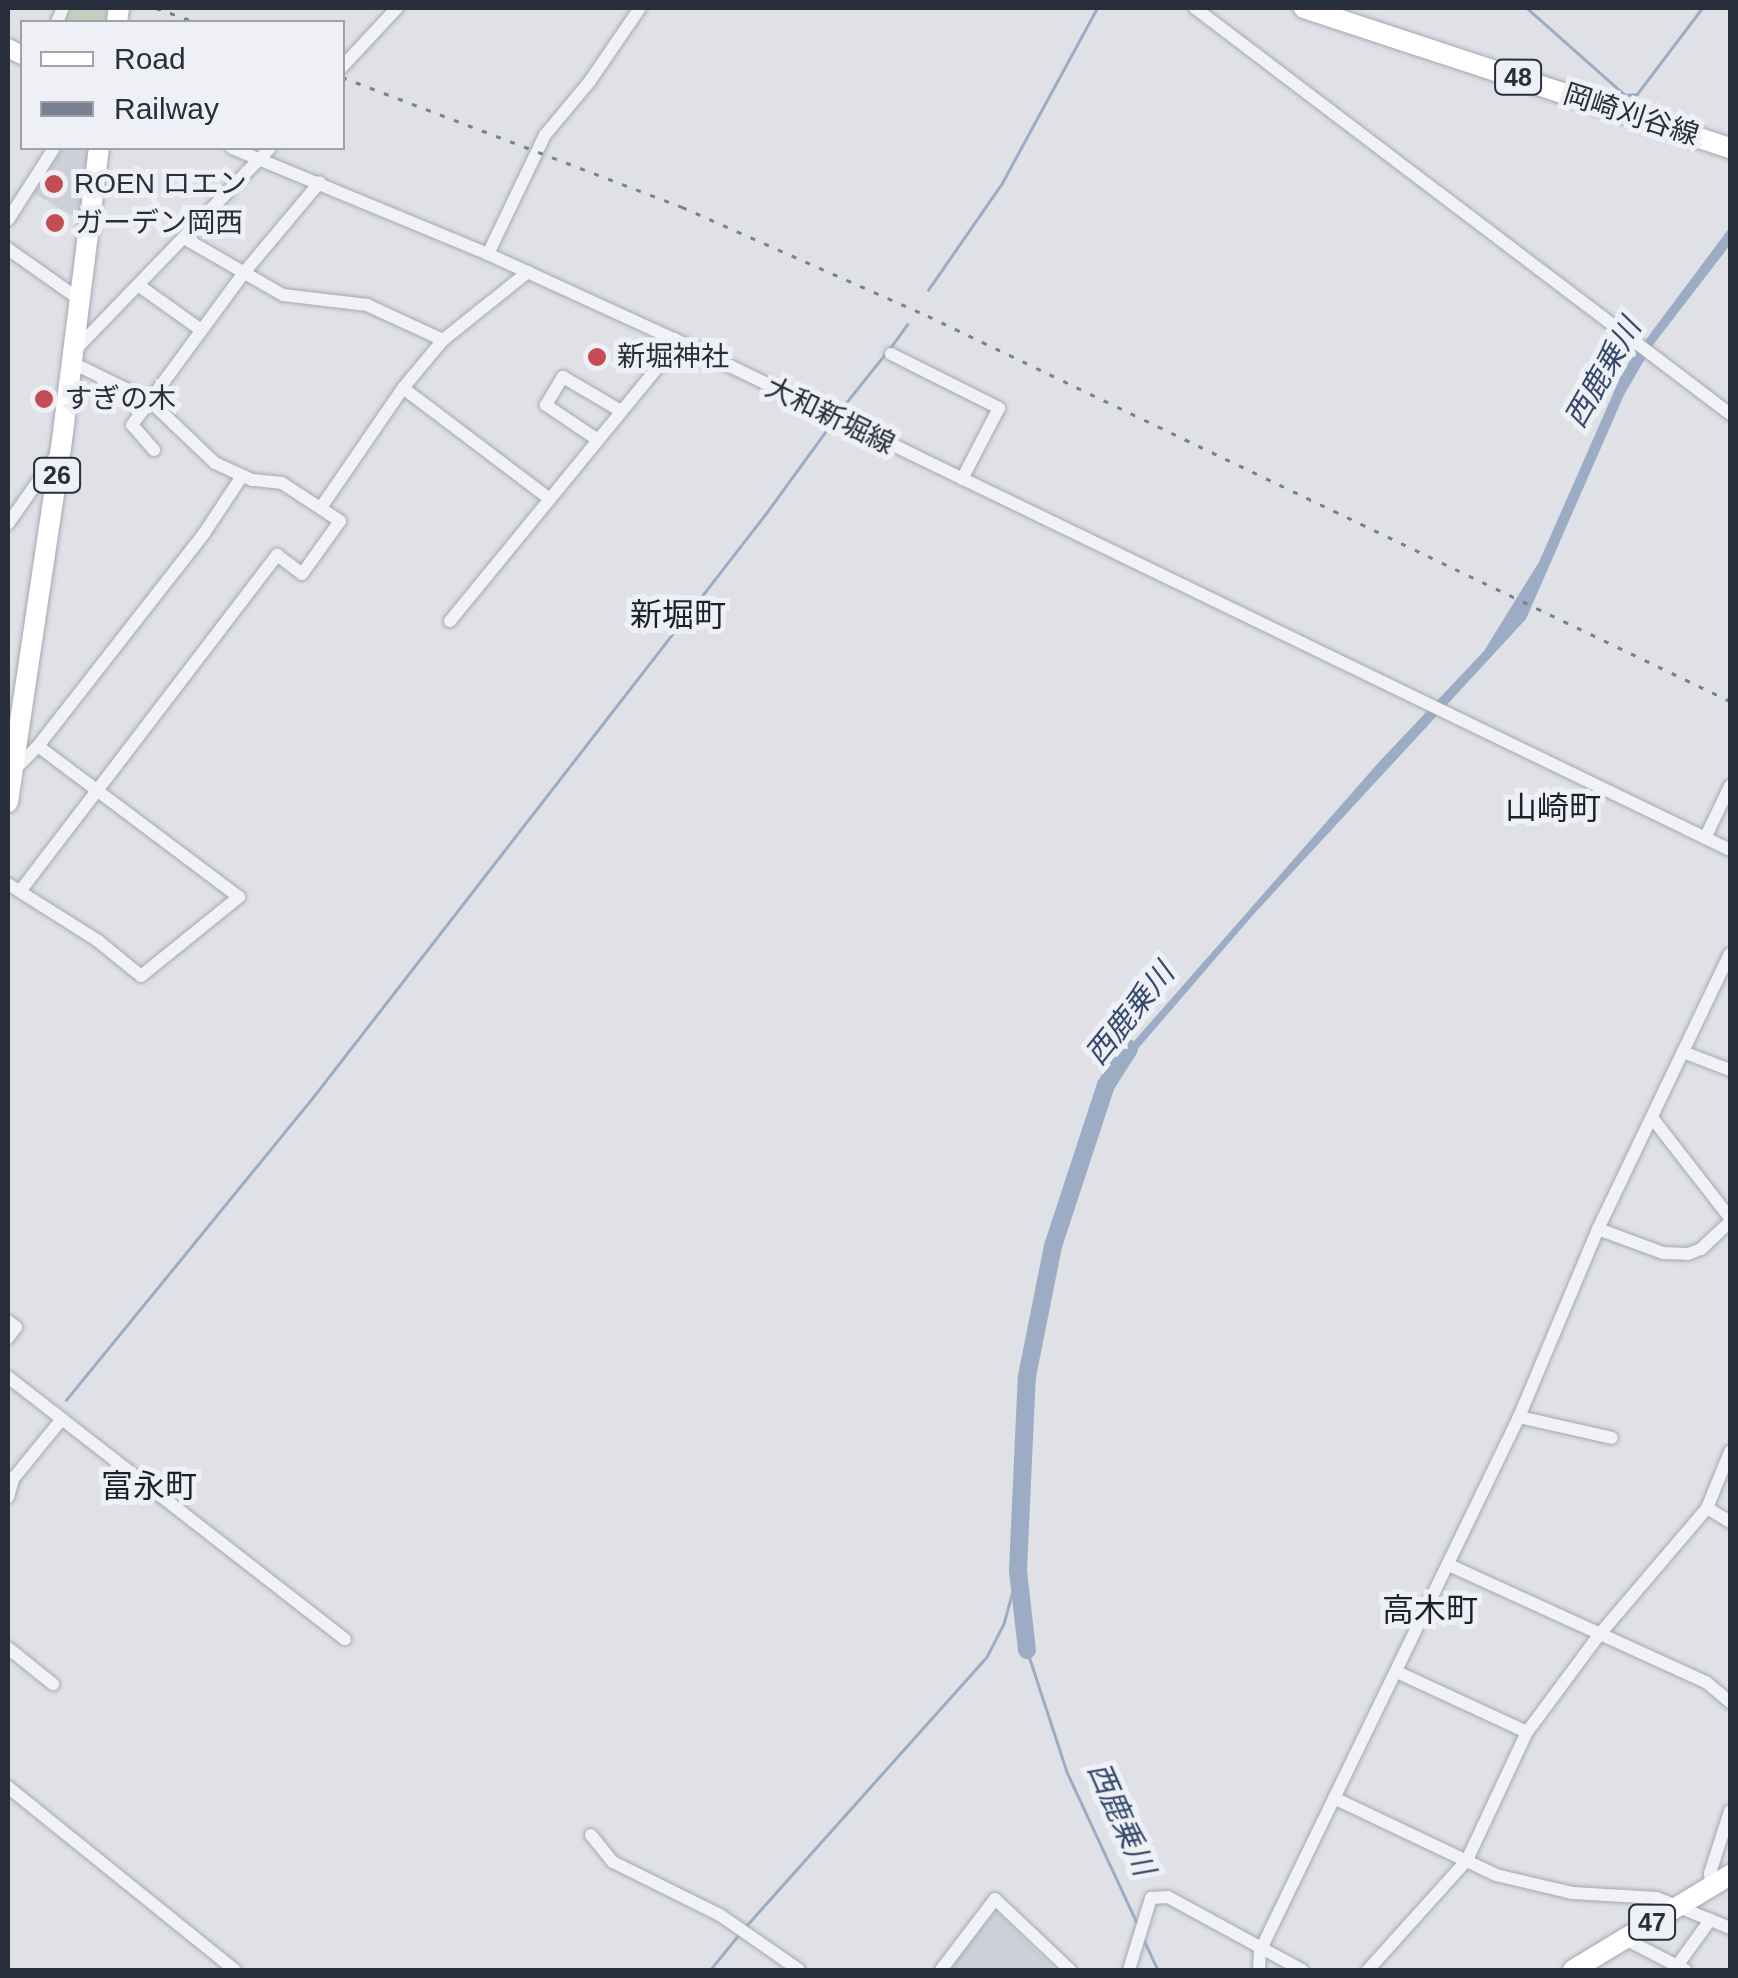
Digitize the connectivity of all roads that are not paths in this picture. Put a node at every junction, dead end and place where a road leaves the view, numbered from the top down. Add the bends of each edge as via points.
1 (397, 8) edge
2 (640, 8) edge
3 (1195, 8) edge
4 (1304, 8) edge
5 (345, 65) edge
6 (1730, 148) edge
7 (53, 150) edge
8 (99, 150) edge
9 (236, 150) edge
10 (268, 150) edge
11 (259, 160) junction
12 (320, 182) junction
13 (8, 220) edge
14 (184, 238) junction
15 (8, 249) edge
16 (488, 254) junction
17 (528, 272) junction
18 (242, 275) junction
19 (138, 285) junction
20 (78, 299) junction
21 (201, 330) junction
22 (674, 339) junction
23 (443, 340) junction
24 (891, 354) dead end
25 (72, 357) junction
26 (403, 388) junction
27 (150, 401) junction
28 (621, 411) junction
29 (1730, 414) edge
30 (598, 440) junction
31 (61, 448) junction
32 (154, 450) dead end
33 (242, 476) junction
34 (962, 479) junction
35 (550, 499) junction
36 (322, 506) junction
37 (8, 524) edge
38 (450, 621) dead end
39 (15, 701) edge
40 (38, 746) junction
41 (12, 772) junction
42 (96, 786) junction
43 (1730, 786) edge
44 (8, 802) edge
45 (1705, 838) junction
46 (1730, 850) edge
47 (8, 884) edge
48 (21, 890) junction
49 (1730, 954) edge
50 (1682, 1052) junction
51 (1730, 1070) edge
52 (1653, 1119) junction
53 (1730, 1220) edge
54 (1598, 1229) junction
55 (8, 1320) edge
56 (8, 1338) edge
57 (8, 1377) edge
58 (1520, 1417) junction
59 (62, 1419) junction
60 (1612, 1438) dead end
61 (1730, 1452) edge
62 (8, 1497) edge
63 (1706, 1508) junction
64 (1730, 1522) edge
65 (1449, 1565) junction
66 (1598, 1635) junction
67 (345, 1639) dead end
68 (8, 1648) edge
69 (1396, 1672) junction
70 (53, 1684) dead end
71 (1730, 1702) edge
72 (1527, 1732) junction
73 (8, 1787) edge
74 (1334, 1798) junction
75 (1730, 1811) edge
76 (592, 1836) dead end
77 (1466, 1860) junction
78 (1730, 1875) edge
79 (1711, 1886) junction
80 (1676, 1908) junction
81 (1710, 1920) junction
82 (1730, 1928) edge
83 (1624, 1939) junction
84 (1260, 1951) junction
85 (1678, 1969) edge
86 (234, 1970) edge
87 (798, 1970) edge
88 (941, 1970) edge
89 (1070, 1970) edge
90 (1129, 1970) edge
91 (1259, 1970) edge
92 (1302, 1970) edge
93 (1368, 1970) edge
94 (1573, 1970) edge

1 - 5 street
2 - 16 street via 544,135
3 - 29 street
4 - 6 main road, 岡崎刈谷線 / 48
7 - 13 street
8 - 20 main road, 26
9 - 11 street, 大和新堀線
10 - 11 street
11 - 12 street, 大和新堀線
11 - 14 street
12 - 16 street, 大和新堀線
12 - 18 street
14 - 18 street
14 - 19 street
15 - 20 street
16 - 17 street, 大和新堀線
17 - 22 street, 大和新堀線
17 - 23 street
18 - 21 street
18 - 23 street via 283,295 368,305
19 - 21 street
19 - 25 street
20 - 25 main road, 26
21 - 27 street
22 - 28 street
22 - 34 street, 大和新堀線
23 - 26 street
24 - 34 street via 999,408
25 - 27 street
25 - 31 main road, 26
26 - 35 street
26 - 36 street
27 - 32 street via 132,424
27 - 33 street via 214,463
28 - 30 street
28 - 30 street via 563,377 546,405
30 - 35 street
31 - 37 street
31 - 39 main road, 26
33 - 36 street via 282,483
33 - 40 street
34 - 45 street, 大和新堀線
35 - 38 street
36 - 42 street via 340,522 302,574 278,555
39 - 41 main road, 26
40 - 41 street
40 - 42 street
41 - 44 main road, 26
42 - 48 street
42 - 48 street via 239,897 141,976
43 - 45 street
45 - 46 street, 大和新堀線
47 - 48 street
49 - 50 street
50 - 51 street
50 - 52 street
52 - 53 street
52 - 54 street
53 - 54 street via 1688,1254 1663,1253
54 - 58 street
55 - 56 street via 16,1327
57 - 59 street
58 - 60 street
58 - 65 street
59 - 62 street via 13,1480
59 - 67 street
61 - 63 street
63 - 64 street
63 - 66 street
65 - 66 street
65 - 69 street
66 - 71 street via 1706,1682
66 - 72 street
68 - 70 street
69 - 72 street
69 - 74 street
72 - 77 street
73 - 86 street
74 - 77 street
74 - 84 street
75 - 79 street
76 - 87 street via 613,1862 720,1916
77 - 80 street via 1538,1887 1657,1898
77 - 93 street
78 - 79 main road, 47
79 - 80 main road, 47
80 - 81 street
80 - 83 main road, 47
81 - 82 street
81 - 85 street
83 - 85 street
83 - 94 main road, 47
84 - 90 street via 1168,1897 1151,1898
84 - 91 street
84 - 92 street
88 - 89 street via 995,1899

